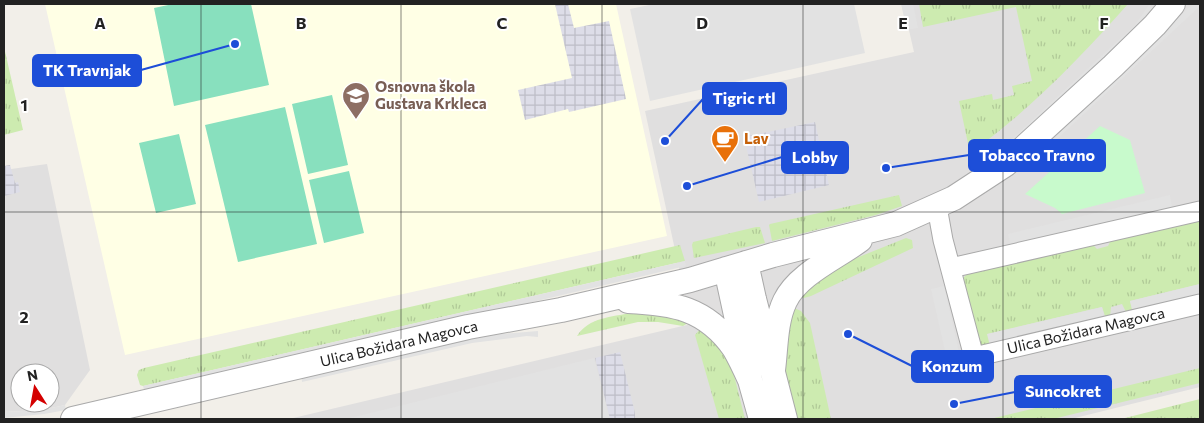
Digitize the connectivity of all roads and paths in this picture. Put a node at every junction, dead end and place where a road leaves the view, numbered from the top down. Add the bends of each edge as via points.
1 (1173, 4) edge
2 (937, 207) junction
3 (1200, 211) edge
4 (872, 232) junction
5 (736, 266) junction
6 (951, 268) junction
7 (604, 300) junction
8 (1200, 304) edge
9 (773, 370) junction
10 (750, 380) junction
11 (73, 419) edge
12 (761, 419) edge
13 (785, 419) edge

1 - 2 street, Ulica Božidara Magovca via 1113,66 1006,164
2 - 4 street, Ulica Božidara Magovca
2 - 6 street, Ulica Božidara Magovca
3 - 6 street
4 - 5 street, Ulica Božidara Magovca
4 - 9 street via 806,276 788,296 778,326
5 - 7 street, Ulica Božidara Magovca
5 - 9 street via 754,299
5 - 10 street
6 - 8 street, Ulica Božidara Magovca via 974,357
7 - 10 street via 670,305 694,313 729,343
7 - 11 street, Ulica Božidara Magovca via 468,327
9 - 13 street
10 - 12 street

